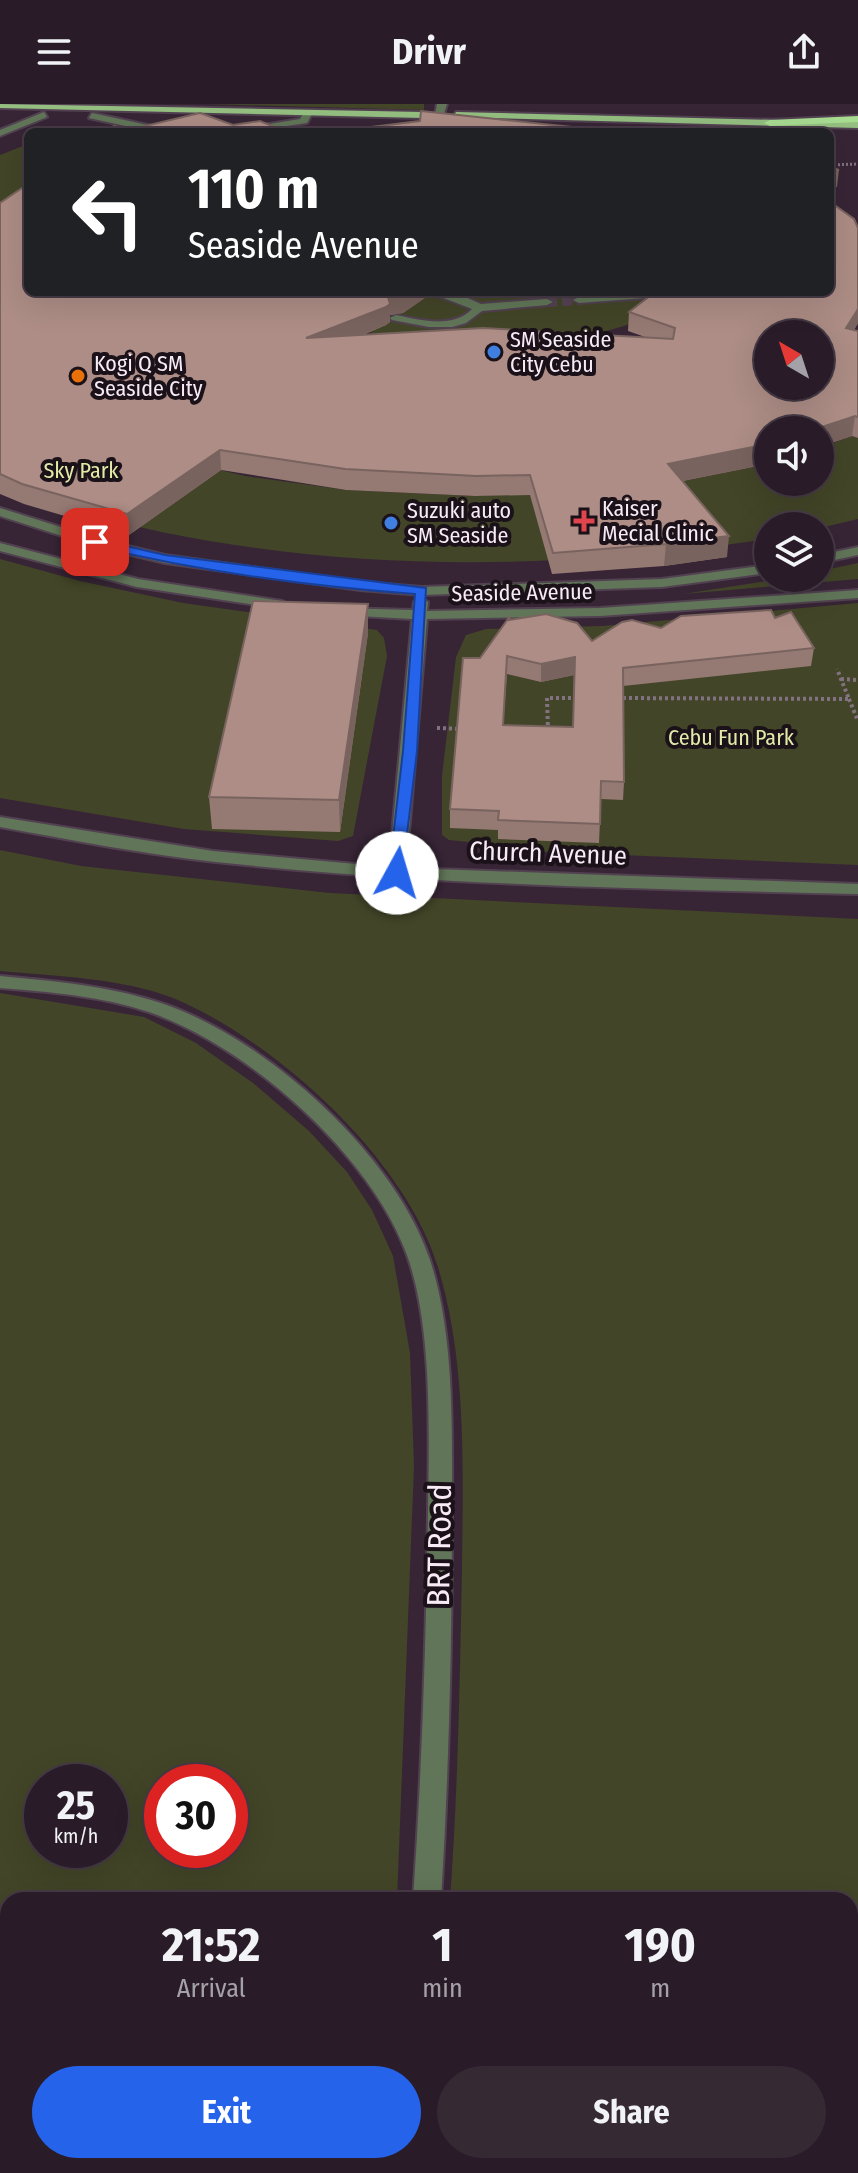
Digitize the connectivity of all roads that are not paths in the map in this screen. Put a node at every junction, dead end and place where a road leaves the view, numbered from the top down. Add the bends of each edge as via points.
1 (0, 105) edge
2 (0, 114) edge
3 (44, 115) junction
4 (92, 116) junction
5 (306, 116) junction
6 (423, 119) edge
7 (858, 119) edge
8 (770, 123) junction
9 (858, 125) edge
10 (148, 128) edge
11 (245, 128) edge
12 (695, 128) edge
13 (834, 132) edge
14 (0, 133) edge
15 (858, 133) edge
16 (452, 296) edge
17 (632, 296) edge
18 (579, 300) dead end
19 (547, 302) tunnel mouth
20 (479, 308) junction
21 (396, 318) edge
22 (0, 512) edge
23 (0, 547) edge
24 (190, 548) dead end
25 (858, 551) edge
26 (834, 556) edge
27 (180, 561) junction
28 (754, 571) edge
29 (422, 591) junction
30 (858, 594) edge
31 (292, 606) edge
32 (322, 609) edge
33 (421, 615) junction
34 (0, 822) edge
35 (397, 873) junction
36 (858, 889) edge
37 (0, 982) edge
38 (428, 1892) edge

1 - 5 main road
2 - 3 main road
3 - 4 main road
3 - 14 street
4 - 5 main road
4 - 10 street
5 - 6 main road
5 - 11 street
7 - 8 highway
8 - 9 main road
8 - 12 main road via 456,120
13 - 15 main road
16 - 20 street
17 - 18 street
19 - 20 street
20 - 21 street via 472,317 447,324
22 - 27 street, Seaside Avenue
23 - 31 street via 137,583
24 - 27 street
25 - 26 street
27 - 29 street, Seaside Avenue
28 - 29 street, Seaside Avenue via 662,583
29 - 33 street
30 - 33 street, Seaside Avenue via 600,612
32 - 33 street, Seaside Avenue
33 - 35 street
34 - 35 street, Church Avenue via 230,860
35 - 36 street, Church Avenue
37 - 38 street, BRT Road via 123,998 178,1017 230,1046 285,1087 359,1157 414,1244 432,1305 442,1446

